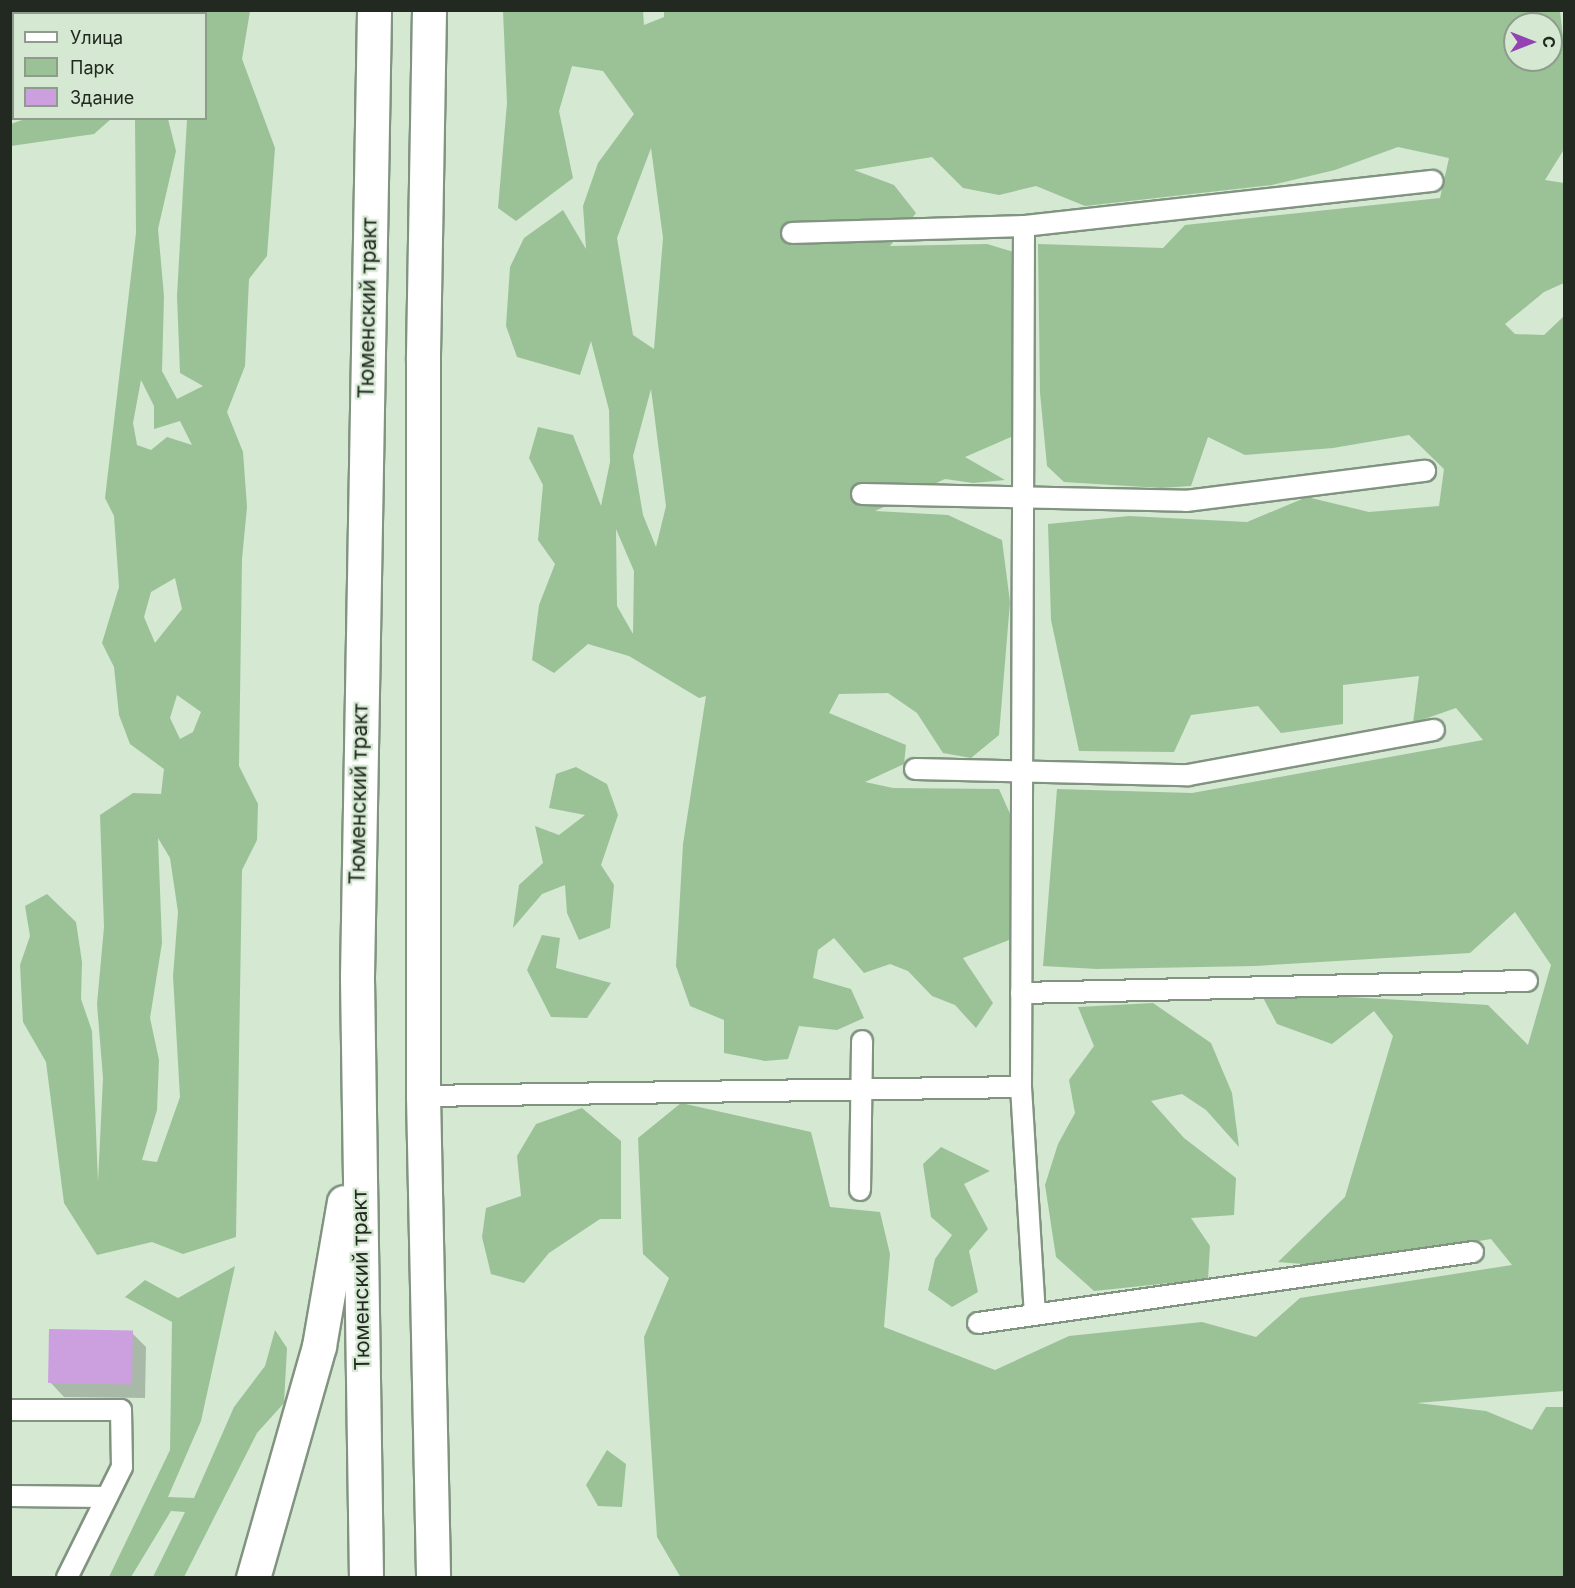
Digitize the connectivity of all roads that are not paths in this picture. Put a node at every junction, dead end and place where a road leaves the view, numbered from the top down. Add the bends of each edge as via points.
1 (374, 10) edge
2 (429, 10) edge
3 (1433, 181) dead end
4 (1024, 226) junction
5 (792, 233) dead end
6 (1425, 471) dead end
7 (862, 494) dead end
8 (1023, 497) junction
9 (1434, 730) dead end
10 (915, 769) dead end
11 (1022, 770) junction
12 (357, 976) junction
13 (1527, 981) dead end
14 (1021, 993) junction
15 (862, 1041) dead end
16 (1021, 1087) junction
17 (860, 1089) junction
18 (423, 1096) junction
19 (860, 1190) dead end
20 (1473, 1252) dead end
21 (1035, 1314) junction
22 (978, 1323) dead end
23 (10, 1410) edge
24 (10, 1496) edge
25 (107, 1497) junction
26 (433, 1506) junction
27 (67, 1578) edge
28 (253, 1578) edge
29 (366, 1578) edge
30 (433, 1578) edge
31 (443, 1578) edge

1 - 12 main road, Тюменский тракт
2 - 18 main road via 423,360
3 - 4 lane
4 - 5 lane
4 - 8 lane
6 - 8 lane via 1186,501
7 - 8 lane
8 - 11 lane
9 - 11 lane via 1188,775
10 - 11 lane
11 - 14 lane
12 - 28 main road via 342,1222 320,1346
12 - 29 main road, Тюменский тракт
13 - 14 lane
14 - 16 lane
15 - 17 lane
16 - 17 lane
16 - 21 lane
17 - 18 lane
17 - 19 lane
18 - 26 main road
20 - 21 lane
21 - 22 lane
23 - 25 lane via 120,1410 122,1467
24 - 25 lane
25 - 27 lane
26 - 30 main road
26 - 31 main road

